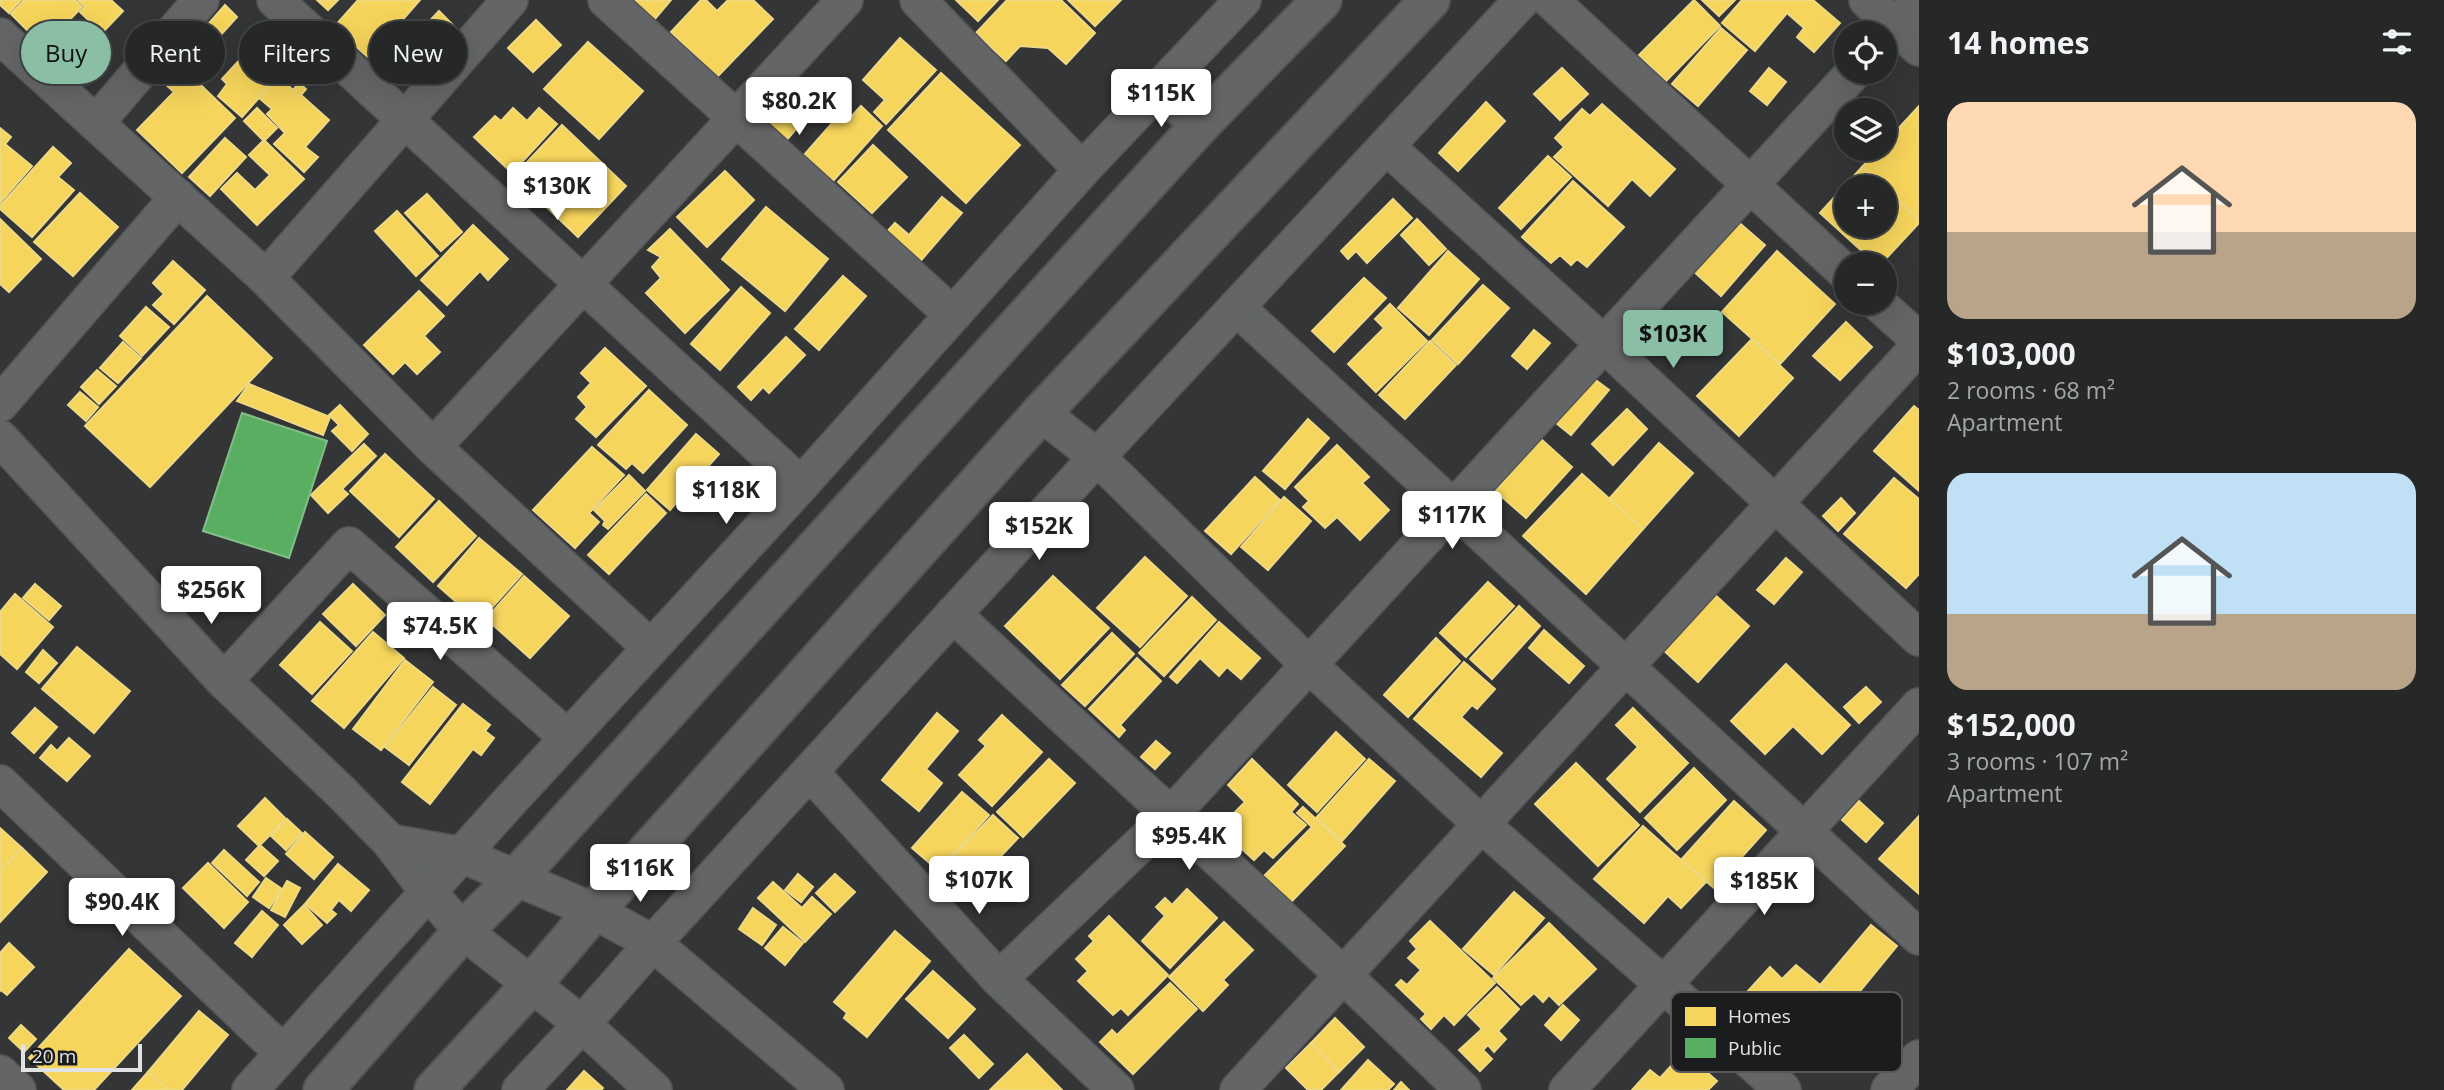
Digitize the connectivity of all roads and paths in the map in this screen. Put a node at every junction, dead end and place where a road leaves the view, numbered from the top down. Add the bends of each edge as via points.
1 (201, 0) edge
2 (275, 0) edge
3 (510, 0) edge
4 (606, 0) edge
5 (845, 0) edge
6 (918, 0) edge
7 (1322, 0) edge
8 (1430, 0) edge
9 (1522, 0) edge
10 (1550, 0) edge
11 (1867, 0) edge
12 (1919, 1) edge
13 (1232, 4) edge
14 (0, 36) edge
15 (1900, 37) edge
16 (1843, 84) edge
17 (1159, 88) junction
18 (737, 118) junction
19 (404, 119) junction
20 (96, 123) junction
21 (1201, 124) junction
22 (1386, 146) junction
23 (1082, 170) junction
24 (1750, 185) junction
25 (177, 197) junction
26 (1834, 262) edge
27 (266, 278) junction
28 (582, 283) junction
29 (1236, 307) junction
30 (953, 315) junction
31 (1891, 315) edge
32 (1919, 340) edge
33 (1604, 344) junction
34 (1919, 346) edge
35 (0, 404) edge
36 (1041, 412) junction
37 (0, 438) edge
38 (433, 447) junction
39 (1097, 457) junction
40 (801, 485) junction
41 (1775, 503) junction
42 (1454, 508) junction
43 (953, 614) junction
44 (1919, 638) edge
45 (651, 649) junction
46 (1310, 665) junction
47 (1626, 667) junction
48 (224, 681) junction
49 (1919, 706) edge
50 (568, 738) junction
51 (810, 772) junction
52 (0, 783) edge
53 (1170, 816) junction
54 (1481, 824) junction
55 (1804, 831) junction
56 (390, 842) junction
57 (462, 855) junction
58 (516, 878) junction
59 (428, 892) junction
60 (594, 911) junction
61 (463, 931) junction
62 (1919, 937) edge
63 (653, 943) junction
64 (1344, 974) junction
65 (999, 979) junction
66 (531, 985) junction
67 (1663, 986) junction
68 (1671, 993) edge
69 (582, 1024) junction
70 (283, 1053) junction
71 (1919, 1058) edge
72 (1762, 1072) edge
73 (0, 1073) edge
74 (18, 1090) edge
75 (250, 1090) edge
76 (324, 1090) edge
77 (433, 1090) edge
78 (520, 1090) edge
79 (654, 1090) edge
80 (826, 1090) edge
81 (1116, 1090) edge
82 (1238, 1090) edge
83 (1462, 1090) edge
84 (1567, 1090) edge
85 (1783, 1090) edge
86 (1889, 1090) edge

1 - 20 street
2 - 19 street
3 - 19 street
4 - 18 street
5 - 18 street
6 - 23 street
7 - 21 main road
8 - 36 main road
9 - 22 street
10 - 24 street
11 - 15 street
12 - 15 street
13 - 17 street
14 - 20 street
16 - 24 street
17 - 21 main road
17 - 23 street
18 - 28 street
18 - 30 street
19 - 27 street
19 - 28 street
20 - 25 street
21 - 58 main road
22 - 29 street
22 - 33 street
23 - 30 street
24 - 26 street
24 - 33 street
25 - 27 street
25 - 35 street
27 - 38 street
28 - 38 street
28 - 40 street
29 - 39 street
29 - 42 street
30 - 40 street
31 - 32 street
33 - 41 street
33 - 42 street
34 - 41 street
36 - 39 street
36 - 60 main road
37 - 48 street
38 - 45 street
39 - 43 street
39 - 46 street
40 - 45 street
41 - 44 street
41 - 47 street
42 - 46 street
42 - 47 street
43 - 51 street
43 - 53 street
45 - 50 street
46 - 53 street
46 - 54 street
47 - 54 street
47 - 55 street
48 - 50 street via 349,545
48 - 56 street
49 - 55 street
50 - 57 street
51 - 63 street
51 - 65 street
52 - 70 street
53 - 64 street
53 - 65 street
54 - 64 street
54 - 67 street
55 - 62 street
55 - 67 street
56 - 57 street
56 - 59 street
57 - 58 street
57 - 59 street
58 - 60 street
58 - 61 main road
59 - 61 street
59 - 70 street
60 - 63 street
60 - 66 main road
61 - 66 street
61 - 76 main road
63 - 69 street
63 - 80 street
64 - 82 street
64 - 83 street
65 - 81 street
66 - 69 street
66 - 77 main road
67 - 68 street
67 - 84 street
69 - 78 street
69 - 79 street
70 - 75 street
71 - 86 street
72 - 85 street
73 - 74 street

